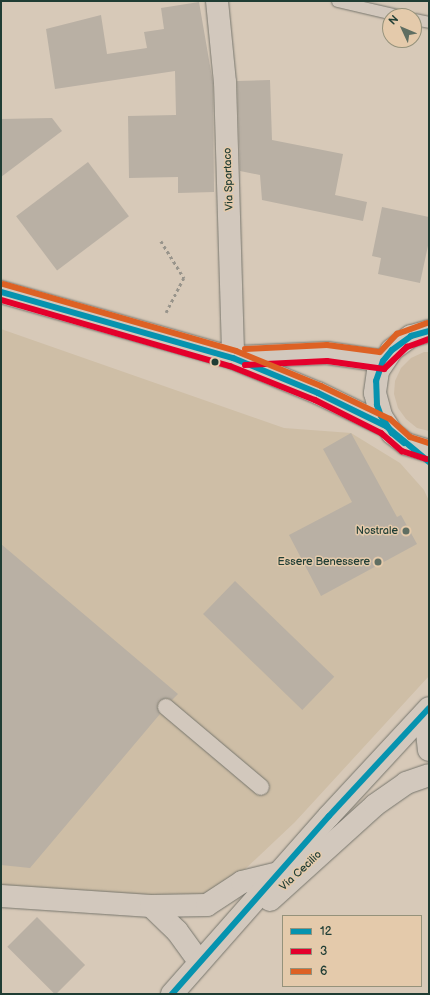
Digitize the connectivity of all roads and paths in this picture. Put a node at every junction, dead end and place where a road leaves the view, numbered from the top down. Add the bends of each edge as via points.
1 (217, 1) edge
2 (337, 1) edge
3 (382, 11) edge
4 (161, 241) dead end
5 (1, 292) edge
6 (429, 331) edge
7 (155, 335) junction
8 (234, 358) junction
9 (383, 361) junction
10 (386, 426) junction
11 (424, 454) edge
12 (166, 707) dead end
13 (429, 708) edge
14 (429, 717) edge
15 (429, 750) edge
16 (429, 775) edge
17 (261, 787) dead end
18 (278, 873) junction
19 (1, 896) edge
20 (151, 906) junction
21 (200, 961) junction
22 (178, 988) edge

1 - 8 street, Via Spartaco via 225,82
2 - 3 lane
4 - 7 path via 184,278
5 - 7 street
6 - 9 street via 402,341
7 - 8 street
8 - 9 street via 327,353
8 - 10 street via 318,393
9 - 10 street via 378,371 376,393 379,410
10 - 11 street via 400,440
12 - 17 street
13 - 18 street, Via Cecilio
14 - 15 street
16 - 22 street, Via Cecilio via 393,791 356,820
18 - 20 street via 242,882 207,905
18 - 21 street, Via Cecilio
19 - 20 street
20 - 21 street via 177,931
21 - 22 street, Via Cecilio

